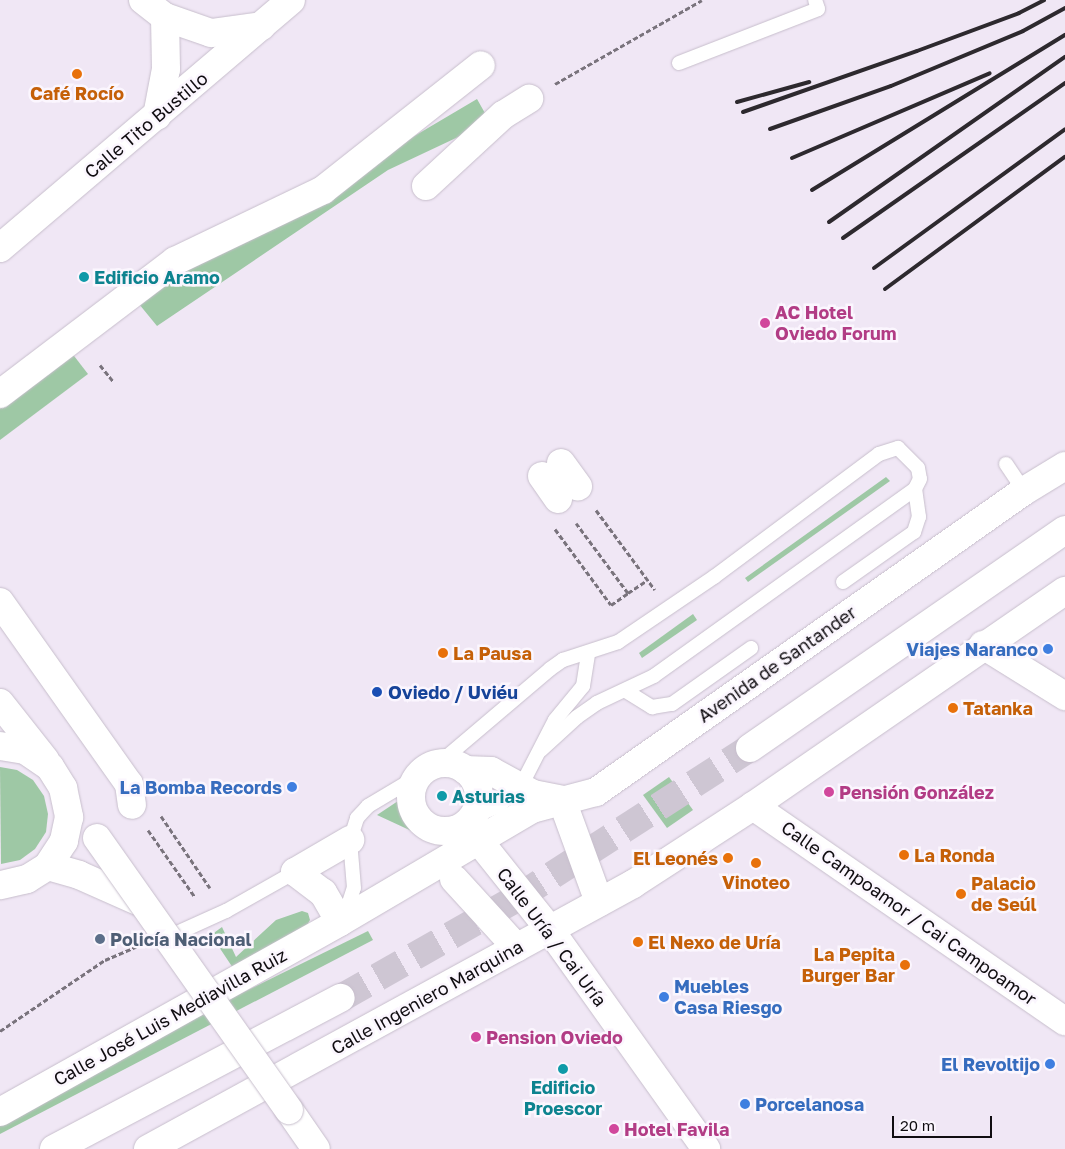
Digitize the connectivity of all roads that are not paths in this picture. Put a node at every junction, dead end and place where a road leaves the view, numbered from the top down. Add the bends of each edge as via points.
1 (143, 0) edge
2 (291, 0) edge
3 (815, 0) edge
4 (164, 17) junction
5 (262, 26) junction
6 (679, 63) dead end
7 (480, 65) dead end
8 (529, 99) road end
9 (158, 116) junction
10 (426, 186) dead end
11 (0, 248) edge
12 (0, 394) edge
13 (1006, 464) dead end
14 (1065, 466) edge
15 (551, 470) dead end
16 (915, 489) junction
17 (1024, 491) junction
18 (568, 492) road end
19 (1065, 530) edge
20 (843, 582) dead end
21 (1065, 591) edge
22 (0, 602) edge
23 (983, 645) junction
24 (751, 648) dead end
25 (588, 654) junction
26 (626, 691) junction
27 (1065, 696) edge
28 (0, 703) edge
29 (0, 746) edge
30 (750, 748) tunnel mouth
31 (541, 750) junction
32 (428, 770) junction
33 (465, 770) junction
34 (57, 778) junction
35 (520, 788) junction
36 (136, 795) road end
37 (753, 806) junction
38 (565, 807) junction
39 (472, 827) junction
40 (350, 840) junction
41 (58, 869) junction
42 (294, 872) junction
43 (454, 879) dead end
44 (0, 885) edge
45 (138, 901) junction
46 (599, 902) junction
47 (340, 922) junction
48 (550, 930) junction
49 (175, 934) dead end
50 (518, 948) junction
51 (341, 998) tunnel mouth
52 (1065, 1021) edge
53 (0, 1112) edge
54 (54, 1149) edge
55 (148, 1149) edge
56 (316, 1149) edge
57 (706, 1149) edge

1 - 4 main road
2 - 5 main road, Calle Tito Bustillo
3 - 6 lane via 818,9
4 - 5 main road via 211,32
4 - 9 main road via 166,69
5 - 9 main road, Calle Tito Bustillo
7 - 12 main road via 324,190 175,262
8 - 10 main road via 503,116
9 - 11 main road, Calle Tito Bustillo
13 - 17 lane
14 - 17 main road, Avenida de Santander
15 - 18 main road
16 - 20 lane via 919,517 914,532
16 - 25 lane via 920,479 918,468 903,451 887,450 669,608 618,642
16 - 26 lane via 654,676
17 - 38 main road, Avenida de Santander via 596,792
19 - 30 main road
21 - 23 main road
22 - 36 main road
23 - 27 main road
23 - 37 main road
24 - 26 lane via 672,704 652,707
25 - 31 lane via 583,686 555,720
25 - 32 lane via 563,660 550,669
26 - 31 lane via 590,708
28 - 34 main road
29 - 34 main road via 25,750
31 - 35 lane
32 - 33 main road via 445,764
32 - 39 main road via 411,792 411,803 422,823 431,829 448,831
32 - 40 lane via 363,811 357,818
33 - 35 main road via 491,771
33 - 39 main road via 475,780 478,789
34 - 41 main road via 69,817
34 - 45 main road, bridge
35 - 38 main road
35 - 39 lane
37 - 46 main road, Calle Ingeniero Marquina
37 - 52 main road, Calle Campoamor / Cai Campoamor
38 - 39 main road, Avenida de Santander via 532,809
38 - 46 main road
39 - 47 main road, Calle José Luis Mediavilla Ruiz
39 - 48 main road, Calle Uría / Cai Uría
40 - 42 main road
40 - 47 lane via 354,888
41 - 44 main road
41 - 45 main road
42 - 47 main road via 323,893
42 - 49 lane via 226,911
43 - 50 main road
45 - 56 main road, bridge
46 - 48 main road, Calle Ingeniero Marquina
47 - 53 main road, Calle José Luis Mediavilla Ruiz
48 - 50 main road, Calle Ingeniero Marquina
48 - 57 main road, Calle Uría / Cai Uría
50 - 55 main road, Calle Ingeniero Marquina
51 - 54 main road

